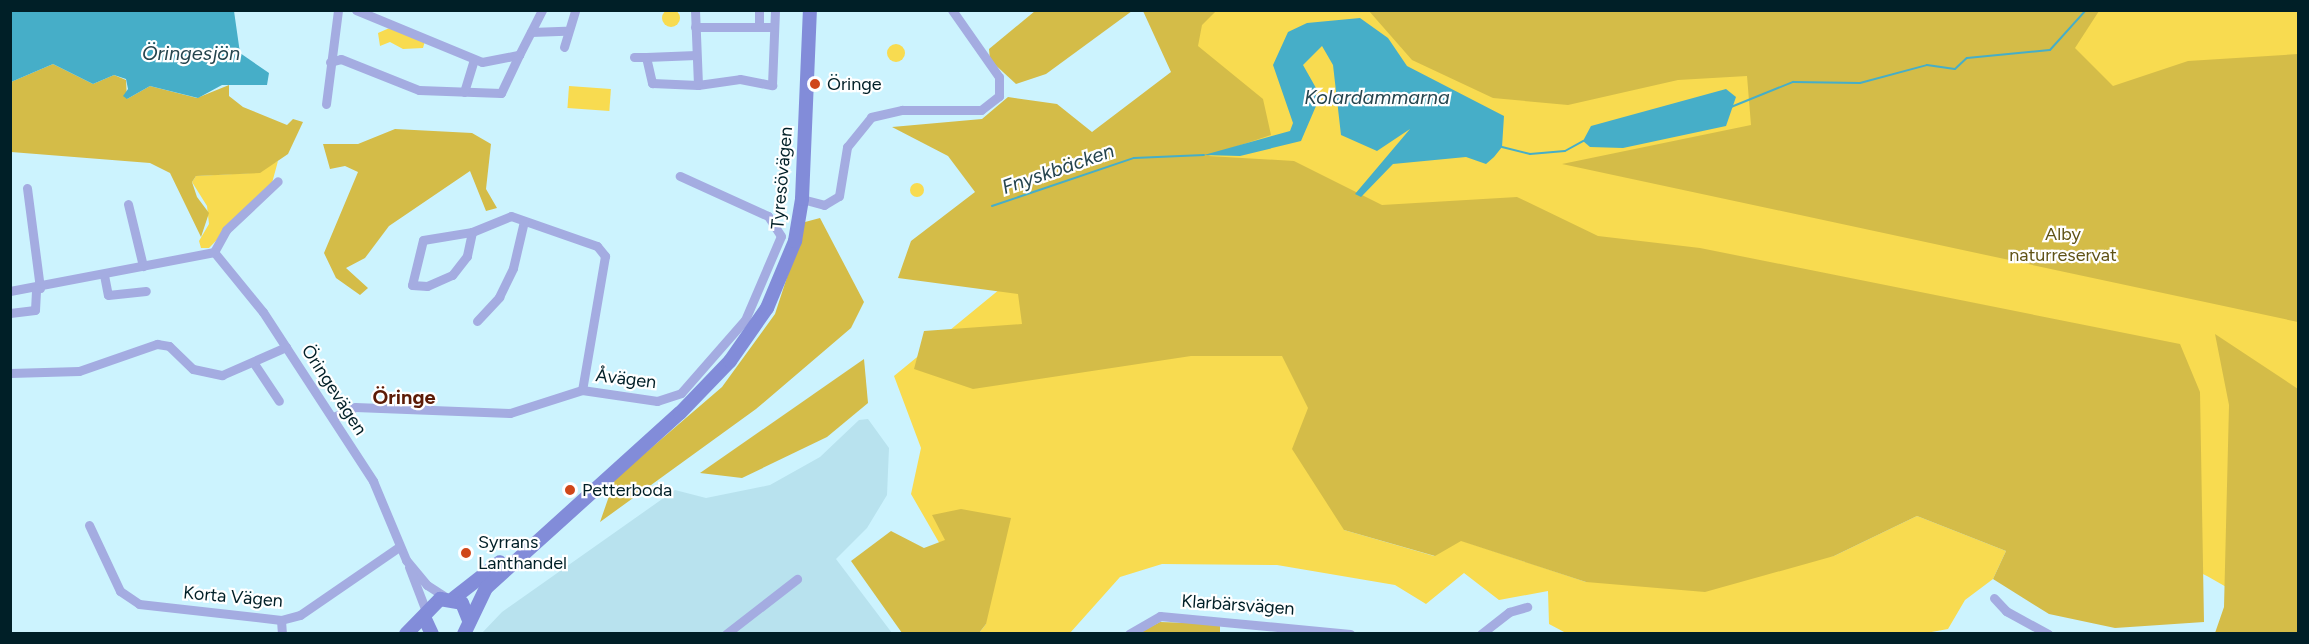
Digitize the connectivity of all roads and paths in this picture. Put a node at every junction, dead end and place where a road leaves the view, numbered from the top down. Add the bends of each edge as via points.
1 (338, 10) edge
2 (356, 10) edge
3 (542, 10) edge
4 (575, 10) edge
5 (695, 10) edge
6 (759, 10) edge
7 (775, 10) edge
8 (810, 10) edge
9 (952, 10) edge
10 (695, 27) junction
11 (759, 27) junction
12 (774, 27) junction
13 (566, 31) junction
14 (531, 32) junction
15 (564, 46) dead end
16 (519, 55) junction
17 (696, 55) junction
18 (633, 57) dead end
19 (646, 57) junction
20 (330, 62) junction
21 (473, 62) junction
22 (698, 85) junction
23 (464, 92) junction
24 (326, 104) dead end
25 (680, 176) dead end
26 (278, 181) dead end
27 (27, 188) dead end
28 (802, 199) junction
29 (128, 204) dead end
30 (526, 223) junction
31 (472, 232) junction
32 (214, 252) junction
33 (143, 266) junction
34 (104, 275) junction
35 (38, 288) junction
36 (10, 291) edge
37 (146, 291) dead end
38 (10, 312) edge
39 (477, 321) dead end
40 (286, 347) junction
41 (255, 365) junction
42 (10, 373) edge
43 (582, 390) junction
44 (279, 401) dead end
45 (333, 417) junction
46 (620, 464) junction
47 (89, 525) dead end
48 (399, 547) junction
49 (406, 560) junction
50 (797, 579) dead end
51 (451, 598) junction
52 (1994, 598) dead end
53 (1527, 606) dead end
54 (425, 614) junction
55 (281, 620) junction
56 (467, 629) edge
57 (282, 633) edge
58 (406, 633) edge
59 (432, 633) edge
60 (726, 633) edge
61 (1129, 633) edge
62 (1350, 633) edge
63 (1481, 633) edge
64 (2048, 633) edge

1 - 20 street
2 - 21 street
3 - 14 street
4 - 13 street
5 - 10 street
6 - 11 street
7 - 12 street
8 - 28 main road, Tyresövägen
9 - 28 street via 999,77 999,96 981,110 902,110 872,117 847,147 839,196 824,205
10 - 11 street
10 - 17 street
11 - 12 street
12 - 22 street via 772,85 740,79
13 - 14 street
13 - 15 street
14 - 16 street
16 - 21 street
16 - 23 street via 501,93
17 - 19 street
17 - 22 street
18 - 19 street
19 - 22 street via 652,83
20 - 23 street via 341,59 418,90
20 - 24 street
21 - 23 street
25 - 43 street, Åvägen via 777,224 781,236 764,286 722,351 681,393 657,401
26 - 32 street via 226,230
27 - 35 street
28 - 46 main road, Tyresövägen via 781,278 753,332 680,413
29 - 33 street
30 - 31 street via 511,216
30 - 39 street via 513,268 499,297
30 - 43 street via 597,246 605,256
31 - 31 street via 423,240 412,285 427,286 452,275 467,256
32 - 33 street
32 - 40 street, Öringevägen
33 - 34 street
34 - 35 street
34 - 37 street via 108,295
35 - 36 street
35 - 38 street via 35,310
40 - 41 street
40 - 45 street, Öringevägen
41 - 42 street via 222,375 200,372 169,346 156,344 79,371
41 - 44 street
43 - 45 street, Åvägen via 510,413 355,407
45 - 48 street, Öringevägen via 373,481
46 - 51 main road, Tyresövägen
46 - 56 main road, Tyresövägen via 486,588
47 - 55 street, Korta Vägen via 120,591 139,604
48 - 49 street, Öringevägen
48 - 55 street, Korta Vägen via 300,615
49 - 51 street, Öringevägen via 427,585
49 - 54 street, Öringevägen
50 - 60 street
51 - 54 main road, Tyresövägen
51 - 56 main road, Tyresövägen
52 - 64 street via 2006,611
53 - 63 street via 1509,612
54 - 58 main road, Tyresövägen
54 - 59 main road
55 - 57 street
61 - 62 street, Klarbärsvägen via 1160,616

